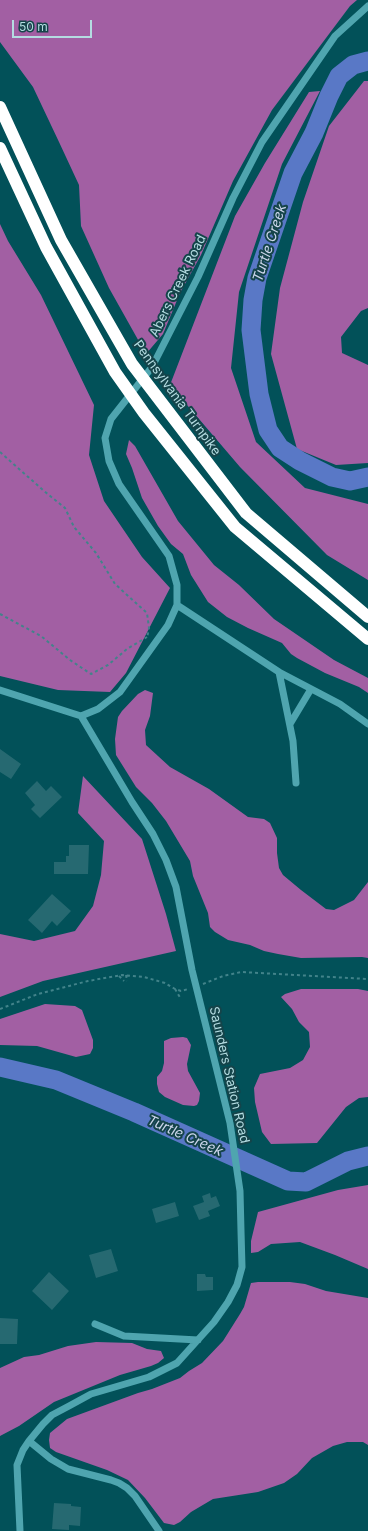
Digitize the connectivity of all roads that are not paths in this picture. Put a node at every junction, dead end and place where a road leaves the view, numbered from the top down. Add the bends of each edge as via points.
1 (368, 6) edge
2 (0, 107) edge
3 (0, 148) edge
4 (177, 605) junction
5 (368, 617) edge
6 (368, 638) edge
7 (279, 672) junction
8 (311, 689) junction
9 (0, 690) edge
10 (81, 716) junction
11 (290, 724) junction
12 (368, 724) edge
13 (296, 783) dead end
14 (95, 1324) dead end
15 (198, 1340) junction
16 (29, 1441) junction
17 (20, 1531) edge
18 (159, 1531) edge

1 - 4 street, Abers Creek Road via 335,36 262,142 152,367 111,419 105,438 109,461 119,484 169,556 177,585
2 - 5 highway, Pennsylvania Turnpike via 61,240 132,364 246,513
3 - 6 highway via 46,247 115,372 144,413 235,527
4 - 7 street
4 - 10 street, Abers Creek Road via 168,625 120,692 98,709
7 - 8 street
7 - 11 street
8 - 11 street
8 - 12 street via 340,704
9 - 10 street
10 - 15 street, Saunders Station Road via 153,834 176,887 196,986 230,1123 240,1191 242,1267 237,1285 228,1302
11 - 13 street
14 - 15 street via 124,1336
15 - 16 street, Saunders Station Road via 178,1363 149,1377 91,1394 52,1415
16 - 17 street, Saunders Station Road via 22,1450 17,1465
16 - 18 street via 68,1469 110,1480 127,1488

